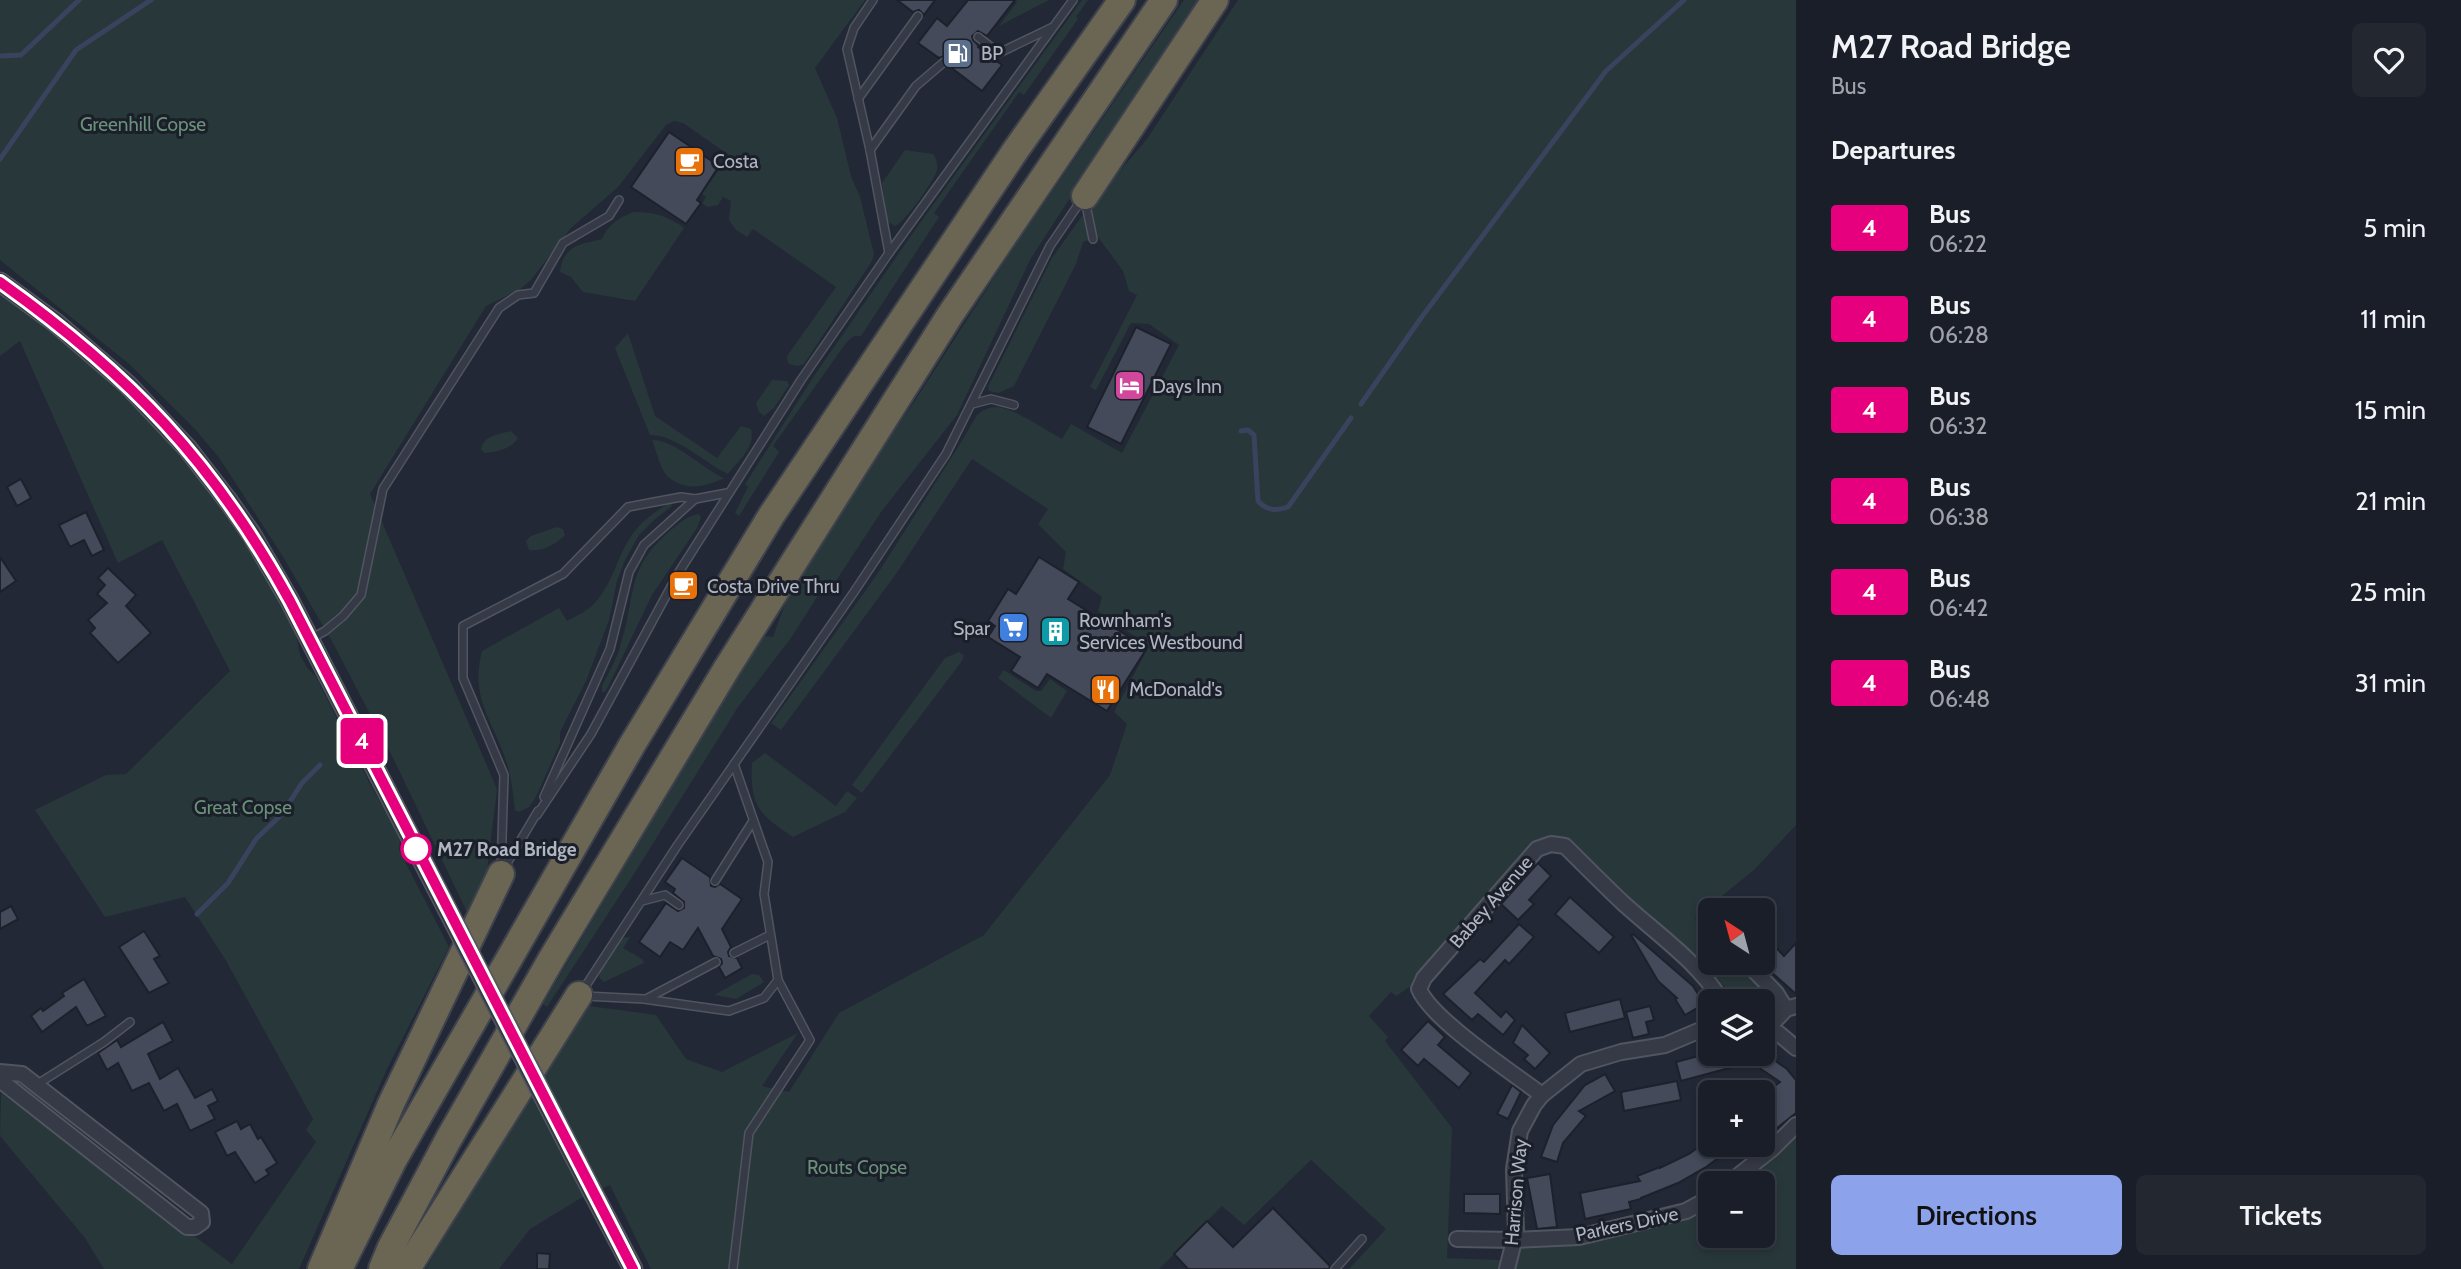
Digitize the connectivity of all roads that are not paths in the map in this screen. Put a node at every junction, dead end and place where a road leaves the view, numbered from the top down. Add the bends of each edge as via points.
1 (873, 0) edge
2 (1073, 0) edge
3 (1122, 0) edge
4 (1164, 0) edge
5 (1215, 0) edge
6 (918, 16) dead end
7 (1053, 28) junction
8 (978, 37) dead end
9 (944, 62) dead end
10 (858, 99) junction
11 (870, 150) junction
12 (1085, 196) junction
13 (619, 200) dead end
14 (1093, 239) dead end
15 (889, 253) junction
16 (0, 282) edge
17 (972, 404) junction
18 (1014, 405) dead end
19 (727, 493) junction
20 (695, 499) junction
21 (309, 640) junction
22 (734, 764) junction
23 (537, 815) junction
24 (753, 821) junction
25 (501, 874) junction
26 (715, 881) dead end
27 (641, 902) junction
28 (679, 905) dead end
29 (770, 935) junction
30 (734, 953) dead end
31 (716, 962) dead end
32 (1759, 975) edge
33 (778, 980) junction
34 (1715, 989) edge
35 (579, 995) junction
36 (645, 999) junction
37 (1791, 1007) edge
38 (1775, 1020) edge
39 (130, 1022) dead end
40 (1698, 1031) edge
41 (1775, 1032) edge
42 (1796, 1048) edge
43 (0, 1072) edge
44 (0, 1080) edge
45 (36, 1085) junction
46 (1542, 1095) junction
47 (1796, 1125) edge
48 (1744, 1171) edge
49 (1698, 1204) edge
50 (1362, 1239) dead end
51 (1457, 1239) dead end
52 (1514, 1240) junction
53 (321, 1269) edge
54 (339, 1269) edge
55 (382, 1269) edge
56 (407, 1269) edge
57 (633, 1269) edge
58 (733, 1269) edge
59 (1335, 1269) edge
60 (1507, 1269) edge

1 - 10 lane via 854,28 847,49
2 - 7 lane
3 - 54 highway via 1015,151 771,516 472,1023 394,1159
4 - 55 highway via 950,315 727,668 545,970 448,1140
5 - 12 highway
6 - 10 lane
7 - 8 lane via 999,52
7 - 15 lane
9 - 11 lane via 916,86
10 - 11 lane
11 - 15 lane
12 - 14 lane
12 - 17 lane via 1050,246
13 - 21 lane via 609,216 563,243 534,293 518,295 499,308 383,489 361,595 344,616
15 - 19 lane
16 - 21 street via 94,354 188,449 252,535
17 - 18 lane via 991,399
17 - 22 lane via 946,454
19 - 20 lane
19 - 23 lane via 592,734
20 - 23 lane via 644,545 629,572 610,649
20 - 25 lane via 681,497 628,507 563,574 463,626 463,678 504,775
21 - 57 street, bridge
22 - 24 lane
22 - 27 lane
23 - 25 lane
24 - 26 lane
24 - 29 lane via 768,862 764,894
25 - 53 highway via 391,1104
27 - 28 lane via 665,895
27 - 35 lane
29 - 30 lane
29 - 33 lane
31 - 36 lane
32 - 37 street
33 - 36 lane via 764,998 729,1011
33 - 58 lane via 810,1040 749,1133
34 - 46 street, Babey Avenue via 1564,846 1537,849 1419,989 1423,1000
35 - 36 lane
35 - 56 highway
37 - 38 street
39 - 45 lane
40 - 46 street, Harrison Way via 1665,1045 1581,1064
41 - 42 street
43 - 45 street via 22,1074
44 - 45 street via 187,1227 202,1222 201,1213
46 - 52 street, Harrison Way via 1520,1131 1514,1169
47 - 48 street
49 - 52 street, Parkers Drive via 1580,1237
50 - 59 lane
51 - 52 street, Parkers Drive
52 - 60 street, Harrison Way

